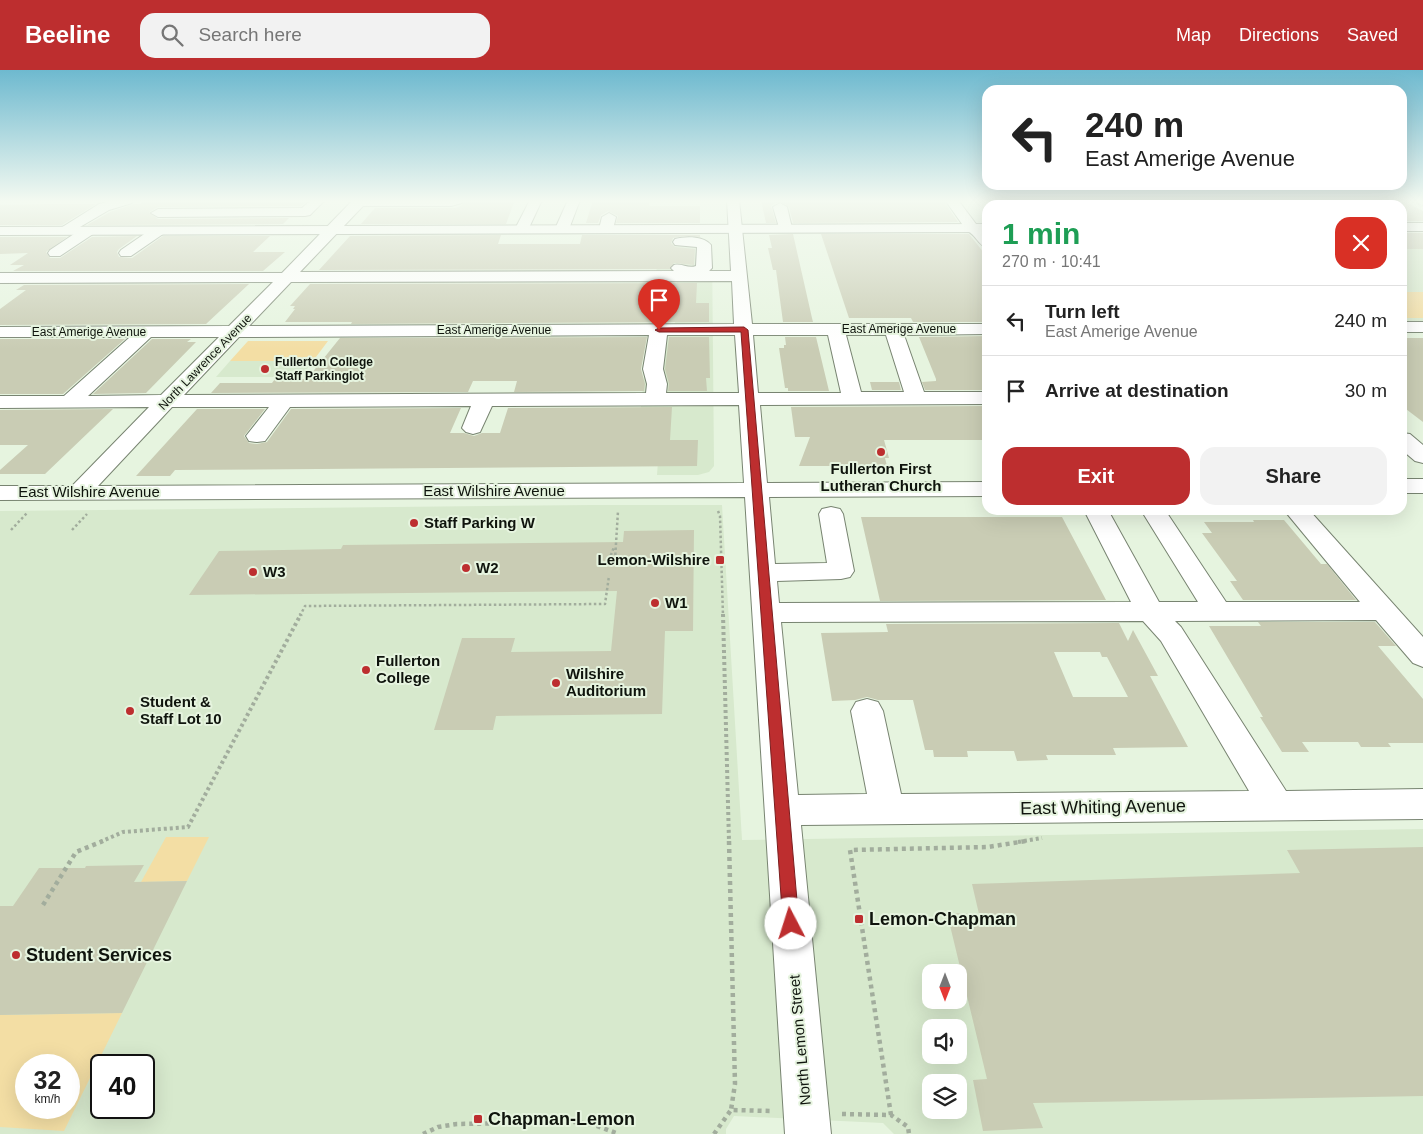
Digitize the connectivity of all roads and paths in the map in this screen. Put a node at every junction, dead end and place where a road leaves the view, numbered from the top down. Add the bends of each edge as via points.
1 (60, 250) edge
2 (131, 250) edge
3 (313, 250) edge
4 (704, 250) edge
5 (738, 250) edge
6 (55, 253) dead end
7 (126, 253) dead end
8 (678, 267) dead end
9 (740, 276) junction
10 (0, 278) edge
11 (286, 278) junction
12 (1407, 327) edge
13 (1423, 327) edge
14 (836, 329) junction
15 (893, 329) junction
16 (982, 329) edge
17 (659, 330) junction
18 (744, 330) junction
19 (234, 331) junction
20 (0, 332) edge
21 (146, 332) junction
22 (916, 398) junction
23 (982, 398) edge
24 (750, 399) junction
25 (854, 399) junction
26 (484, 400) junction
27 (656, 400) junction
28 (284, 401) junction
29 (0, 402) edge
30 (69, 402) junction
31 (167, 402) junction
32 (473, 428) dead end
33 (257, 436) dead end
34 (1407, 443) edge
35 (1423, 456) edge
36 (1407, 486) edge
37 (1423, 486) edge
38 (982, 488) edge
39 (757, 490) junction
40 (79, 492) junction
41 (0, 493) edge
42 (718, 510) dead end
43 (831, 514) dead end
44 (1099, 515) edge
45 (1156, 515) edge
46 (1300, 515) edge
47 (614, 547) dead end
48 (616, 552) dead end
49 (609, 560) dead end
50 (615, 560) dead end
51 (763, 572) junction
52 (608, 576) dead end
53 (1384, 611) junction
54 (1150, 612) junction
55 (1218, 612) junction
56 (767, 613) junction
57 (1423, 656) edge
58 (867, 711) dead end
59 (1423, 804) edge
60 (1276, 805) junction
61 (887, 809) junction
62 (782, 810) junction
63 (1048, 837) dead end
64 (43, 905) dead end
65 (731, 1110) dead end
66 (891, 1115) dead end
67 (423, 1134) edge
68 (619, 1134) edge
69 (808, 1134) edge

1 - 6 street
2 - 7 street
3 - 11 street, North Lawrence Avenue
4 - 8 street via 704,268 700,271 689,272
5 - 9 street, North Lemon Street
9 - 11 street
9 - 18 street, North Lemon Street
10 - 11 street
11 - 19 street, North Lawrence Avenue
12 - 13 street
14 - 15 street, East Amerige Avenue
14 - 18 street, East Amerige Avenue
14 - 25 street
15 - 16 street, East Amerige Avenue
15 - 22 street
17 - 18 street, East Amerige Avenue
17 - 19 street, East Amerige Avenue
17 - 27 street via 653,369 657,384
18 - 24 street, North Lemon Street
19 - 21 street, East Amerige Avenue
19 - 31 street, North Lawrence Avenue
20 - 21 street, East Amerige Avenue
21 - 30 street
22 - 23 street
22 - 25 street
24 - 25 street
24 - 27 street
24 - 39 street, North Lemon Street
26 - 27 street
26 - 28 street
26 - 32 street
28 - 31 street
28 - 33 street
29 - 30 street
30 - 31 street
31 - 40 street, North Lawrence Avenue
34 - 35 street
36 - 37 street
38 - 39 street, East Wilshire Avenue
39 - 40 street, East Wilshire Avenue
39 - 51 street, North Lemon Street
40 - 41 street, East Wilshire Avenue
42 - 65 path via 735,1084
43 - 51 street via 841,571
44 - 54 street
45 - 55 street
46 - 53 street
47 - 49 path
48 - 50 path
51 - 56 street, North Lemon Street
52 - 64 path via 604,604 305,606 188,827 123,832 76,852
53 - 55 street
53 - 57 street
54 - 55 street
54 - 56 street
54 - 60 street via 1171,634
56 - 62 street, North Lemon Street
58 - 61 street
59 - 60 street, East Whiting Avenue
60 - 61 street, East Whiting Avenue
61 - 62 street, East Whiting Avenue
62 - 69 street, North Lemon Street
63 - 66 path via 988,847 850,850
67 - 68 path via 457,1124 577,1122 594,1124

